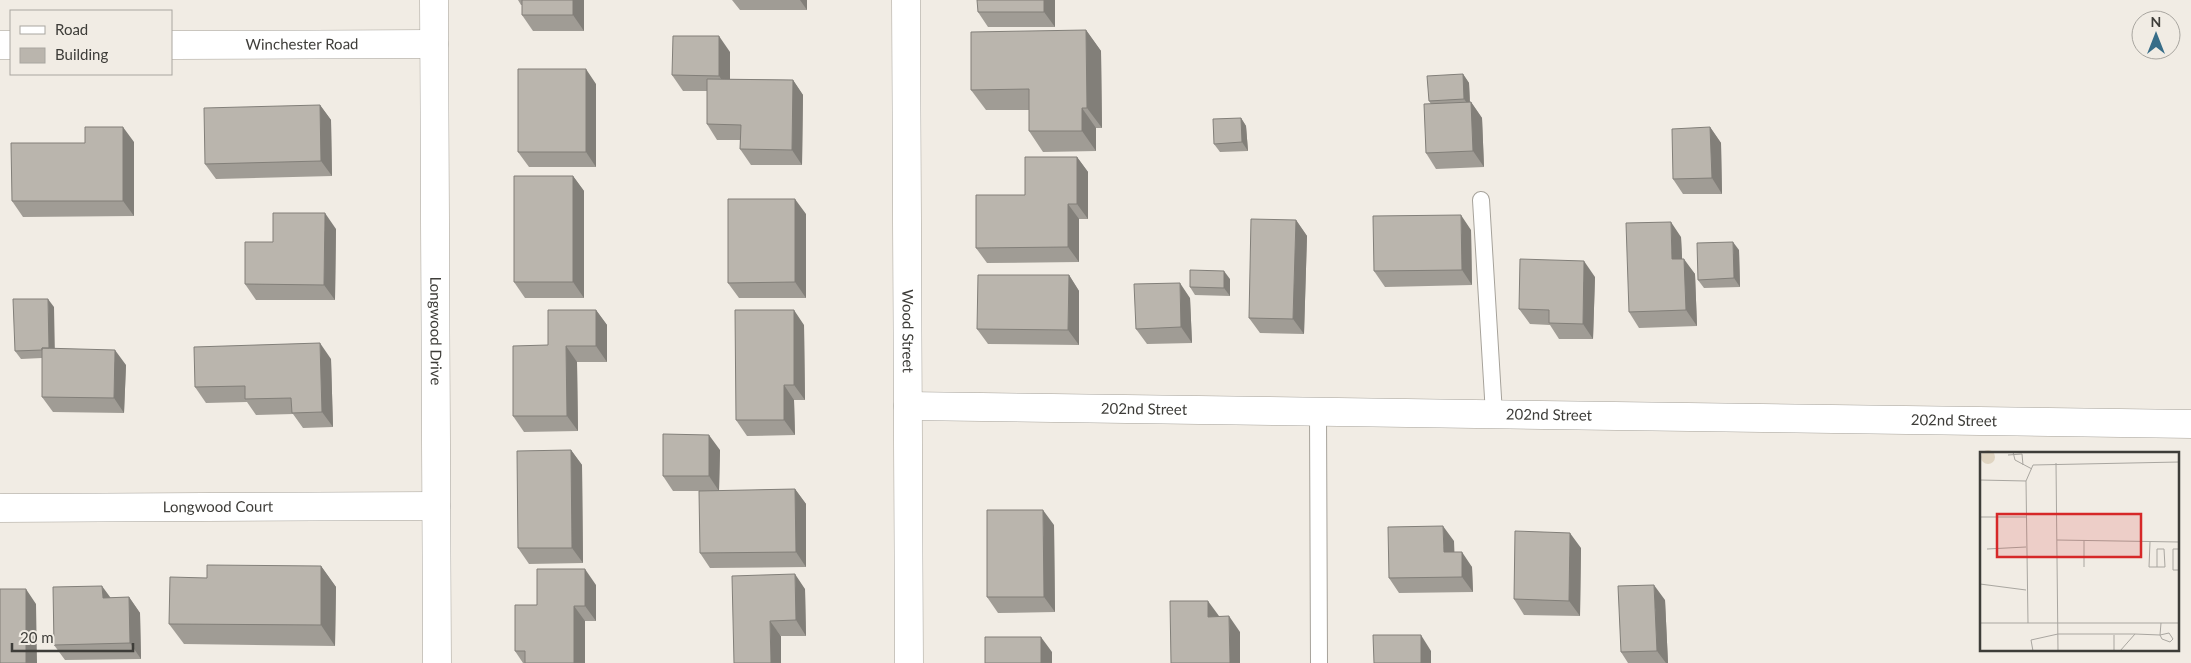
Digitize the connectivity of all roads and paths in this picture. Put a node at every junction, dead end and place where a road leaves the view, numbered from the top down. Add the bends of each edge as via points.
1 (434, 0) edge
2 (906, 0) edge
3 (434, 44) junction
4 (172, 45) edge
5 (1481, 200) dead end
6 (908, 406) junction
7 (1318, 411) junction
8 (1494, 414) junction
9 (2191, 424) edge
10 (436, 506) junction
11 (0, 508) edge
12 (437, 663) edge
13 (909, 663) edge
14 (1319, 663) edge

1 - 3 street, Longwood Drive
2 - 6 street, Wood Street
3 - 4 street, Winchester Road
3 - 10 street, Longwood Drive
5 - 8 lane
6 - 7 street, 202nd Street
6 - 13 street, Wood Street
7 - 8 street, 202nd Street
7 - 14 lane
8 - 9 street, 202nd Street
10 - 11 street, Longwood Court
10 - 12 street, Longwood Drive

